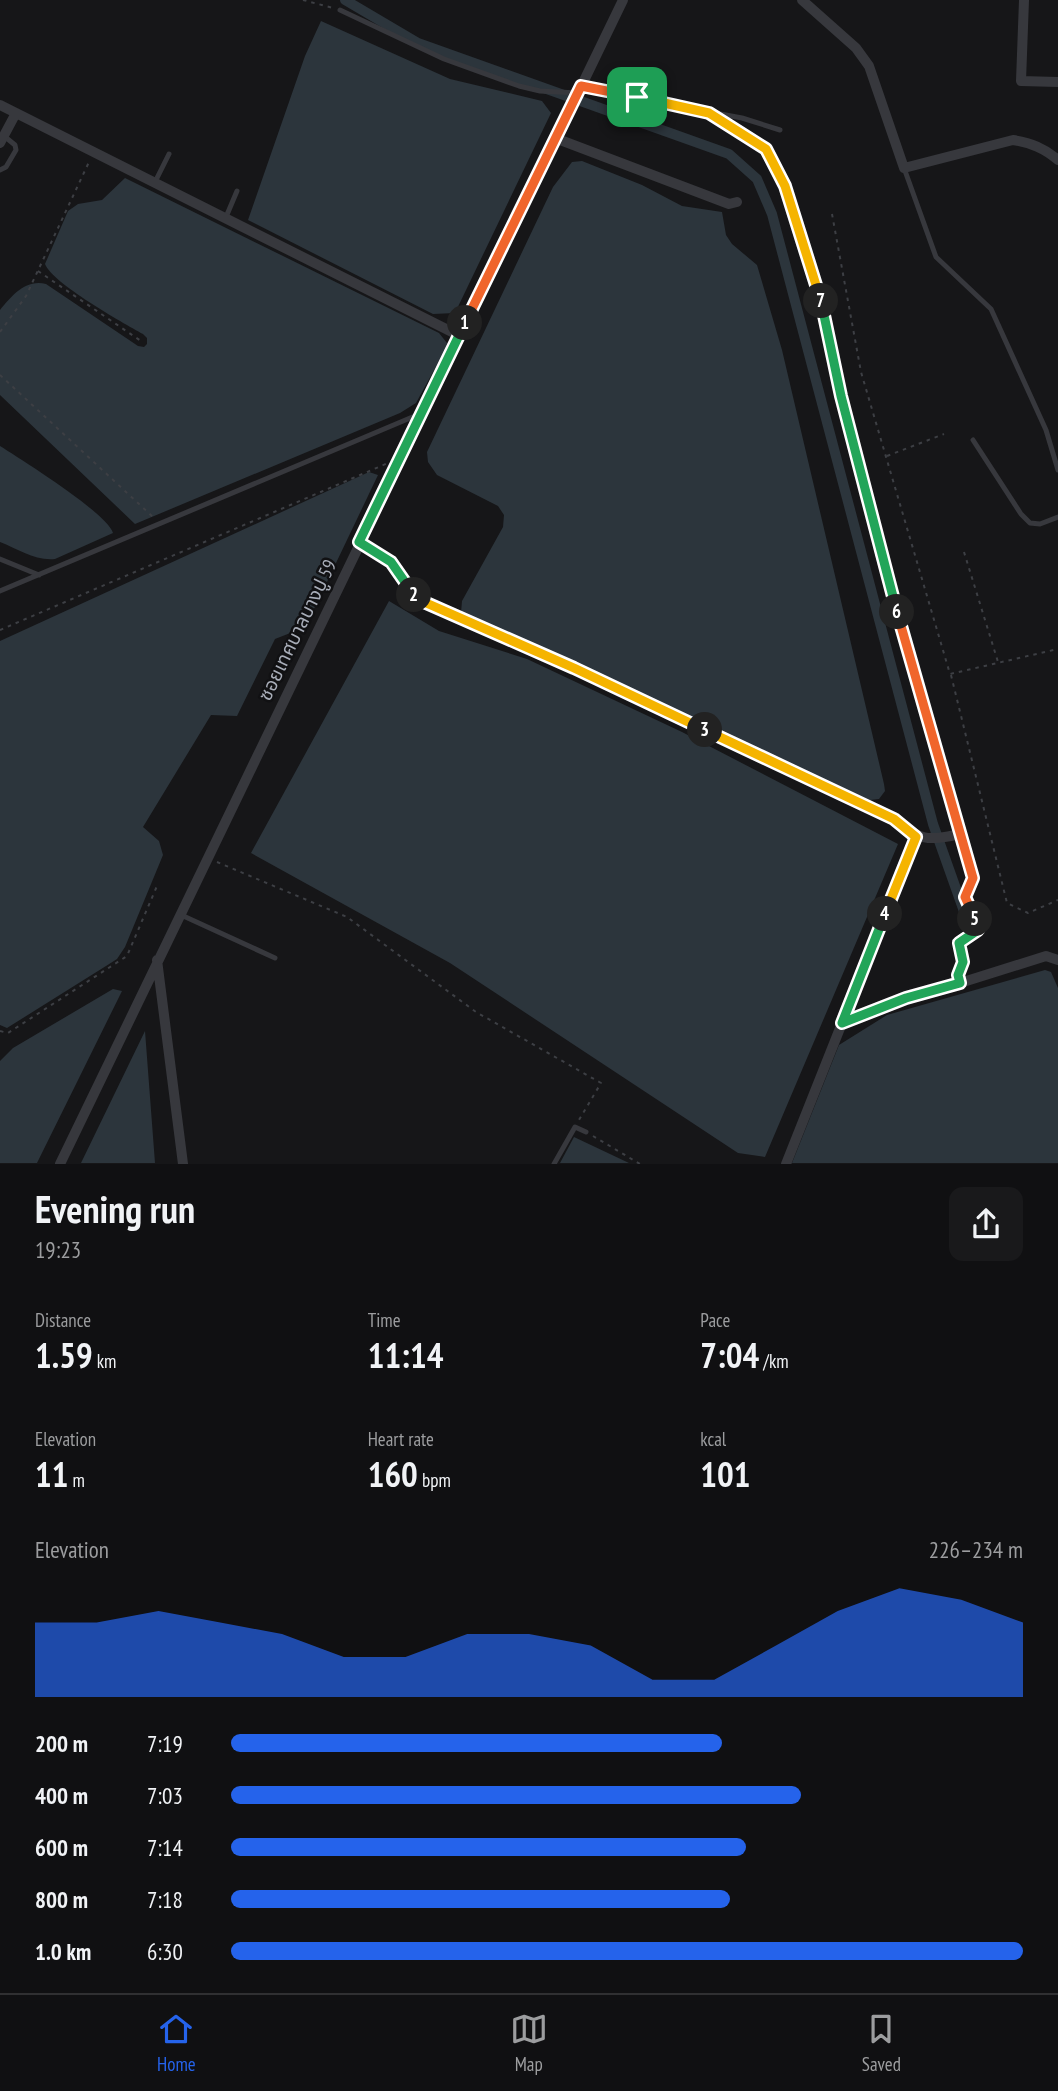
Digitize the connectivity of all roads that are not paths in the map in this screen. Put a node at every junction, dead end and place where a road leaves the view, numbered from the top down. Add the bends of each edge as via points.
1 (623, 0) edge
2 (802, 0) edge
3 (1024, 0) edge
4 (340, 10) road end
5 (1058, 82) edge
6 (579, 90) junction
7 (0, 105) edge
8 (16, 113) junction
9 (709, 113) junction
10 (780, 130) dead end
11 (555, 138) junction
12 (2, 139) edge
13 (169, 154) dead end
14 (1058, 160) edge
15 (904, 168) junction
16 (0, 170) edge
17 (155, 182) junction
18 (237, 191) dead end
19 (737, 202) dead end
20 (226, 217) junction
21 (460, 336) junction
22 (422, 413) junction
23 (973, 440) dead end
24 (1058, 470) edge
25 (1058, 517) edge
26 (359, 542) junction
27 (0, 559) edge
28 (39, 575) junction
29 (0, 591) edge
30 (961, 834) junction
31 (916, 837) junction
32 (179, 914) junction
33 (275, 958) dead end
34 (157, 959) junction
35 (1058, 960) edge
36 (960, 983) junction
37 (842, 1023) junction
38 (586, 1132) road end
39 (60, 1164) edge
40 (183, 1164) edge
41 (554, 1164) edge
42 (786, 1164) edge

1 - 6 street, ซอยเทศบาลบางปู 59
2 - 15 street via 856,48 869,66
3 - 5 street via 1021,80
4 - 6 lane via 444,59 507,81 540,91
6 - 9 street
6 - 11 street, ซอยเทศบาลบางปู 59
7 - 8 street
8 - 12 street
8 - 17 street
9 - 10 lane
9 - 30 street via 766,149 785,186 823,307 882,561
11 - 19 street via 729,204
11 - 21 street, ซอยเทศบาลบางปู 59
12 - 16 lane via 16,150
13 - 17 lane
14 - 15 street via 1029,142 1013,140
15 - 24 lane via 936,257 991,309 1046,430
17 - 20 street
18 - 20 lane
20 - 21 street
21 - 22 street, ซอยเทศบาลบางปู 59
22 - 26 street, ซอยเทศบาลบางปู 59
22 - 28 lane
23 - 25 lane via 1030,523
26 - 31 street via 391,562 424,602 894,819
26 - 32 street, ซอยเทศบาลบางปู 59
27 - 28 lane
28 - 29 lane
30 - 31 street
30 - 36 street via 973,878 965,897 978,930 959,943 963,962
31 - 37 street
32 - 33 lane
32 - 34 street, ซอยเทศบาลบางปู 59
34 - 39 street, ซอยเทศบาลบางปู 59
34 - 40 street
35 - 36 street via 1046,956
36 - 37 street
37 - 42 street
38 - 41 lane via 575,1127

